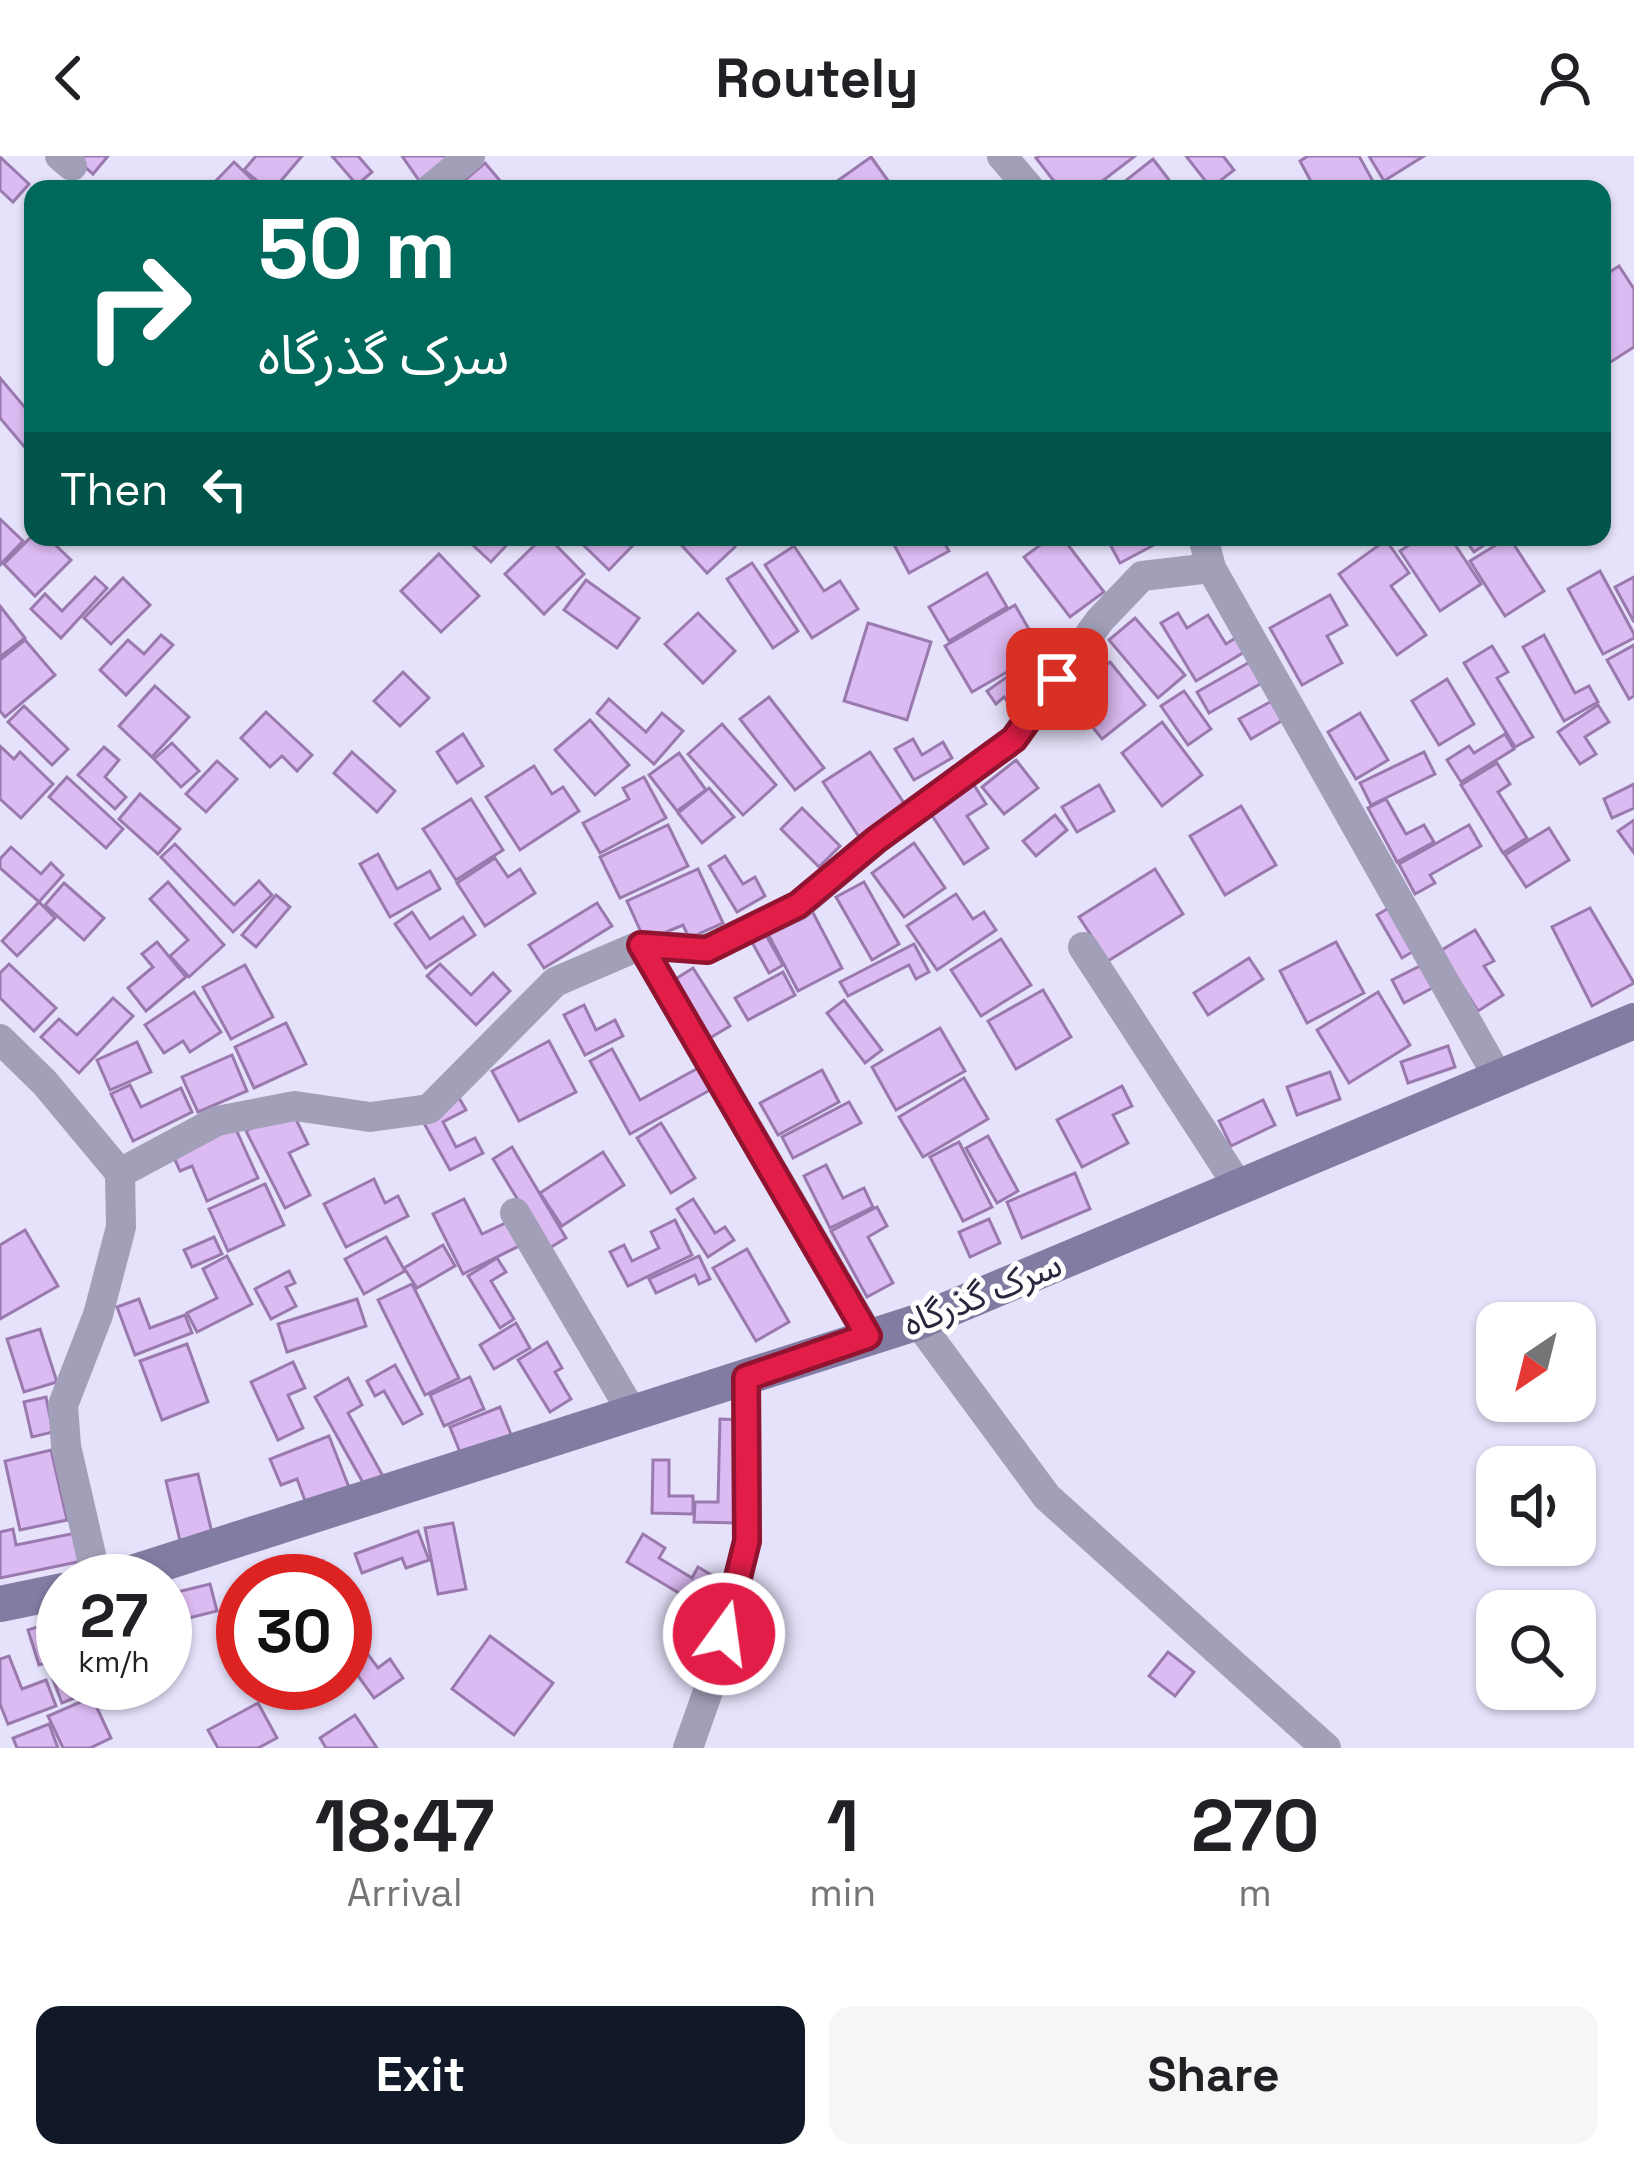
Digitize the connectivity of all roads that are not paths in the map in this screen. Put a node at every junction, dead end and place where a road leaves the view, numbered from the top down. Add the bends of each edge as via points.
1 (470, 156) edge
2 (1002, 156) edge
3 (441, 180) edge
4 (1022, 180) edge
5 (1205, 546) edge
6 (1211, 568) junction
7 (641, 945) junction
8 (1083, 947) dead end
9 (1634, 1021) edge
10 (0, 1039) edge
11 (1498, 1077) junction
12 (120, 1173) junction
13 (1239, 1187) junction
14 (515, 1213) dead end
15 (918, 1322) junction
16 (868, 1336) junction
17 (746, 1378) junction
18 (633, 1414) junction
19 (91, 1554) edge
20 (191, 1554) edge
21 (36, 1597) edge
22 (0, 1604) edge
23 (688, 1748) edge
24 (1326, 1748) edge

1 - 3 street
2 - 4 street
5 - 6 street
6 - 7 street via 1142,576 1014,739 798,905 707,950
6 - 11 street
7 - 12 street via 555,982 429,1109 370,1117 295,1106 218,1120
7 - 16 street
8 - 13 street
9 - 11 street, سرک گذرگاه
10 - 12 street
11 - 13 street, سرک گذرگاه
12 - 19 street via 121,1227 63,1405
13 - 15 street, سرک گذرگاه
14 - 18 street
15 - 16 street, سرک گذرگاه
15 - 24 street via 1047,1497
16 - 17 street, سرک گذرگاه
17 - 18 street, سرک گذرگاه
17 - 23 street via 747,1541
18 - 20 street, سرک گذرگاه
21 - 22 street

